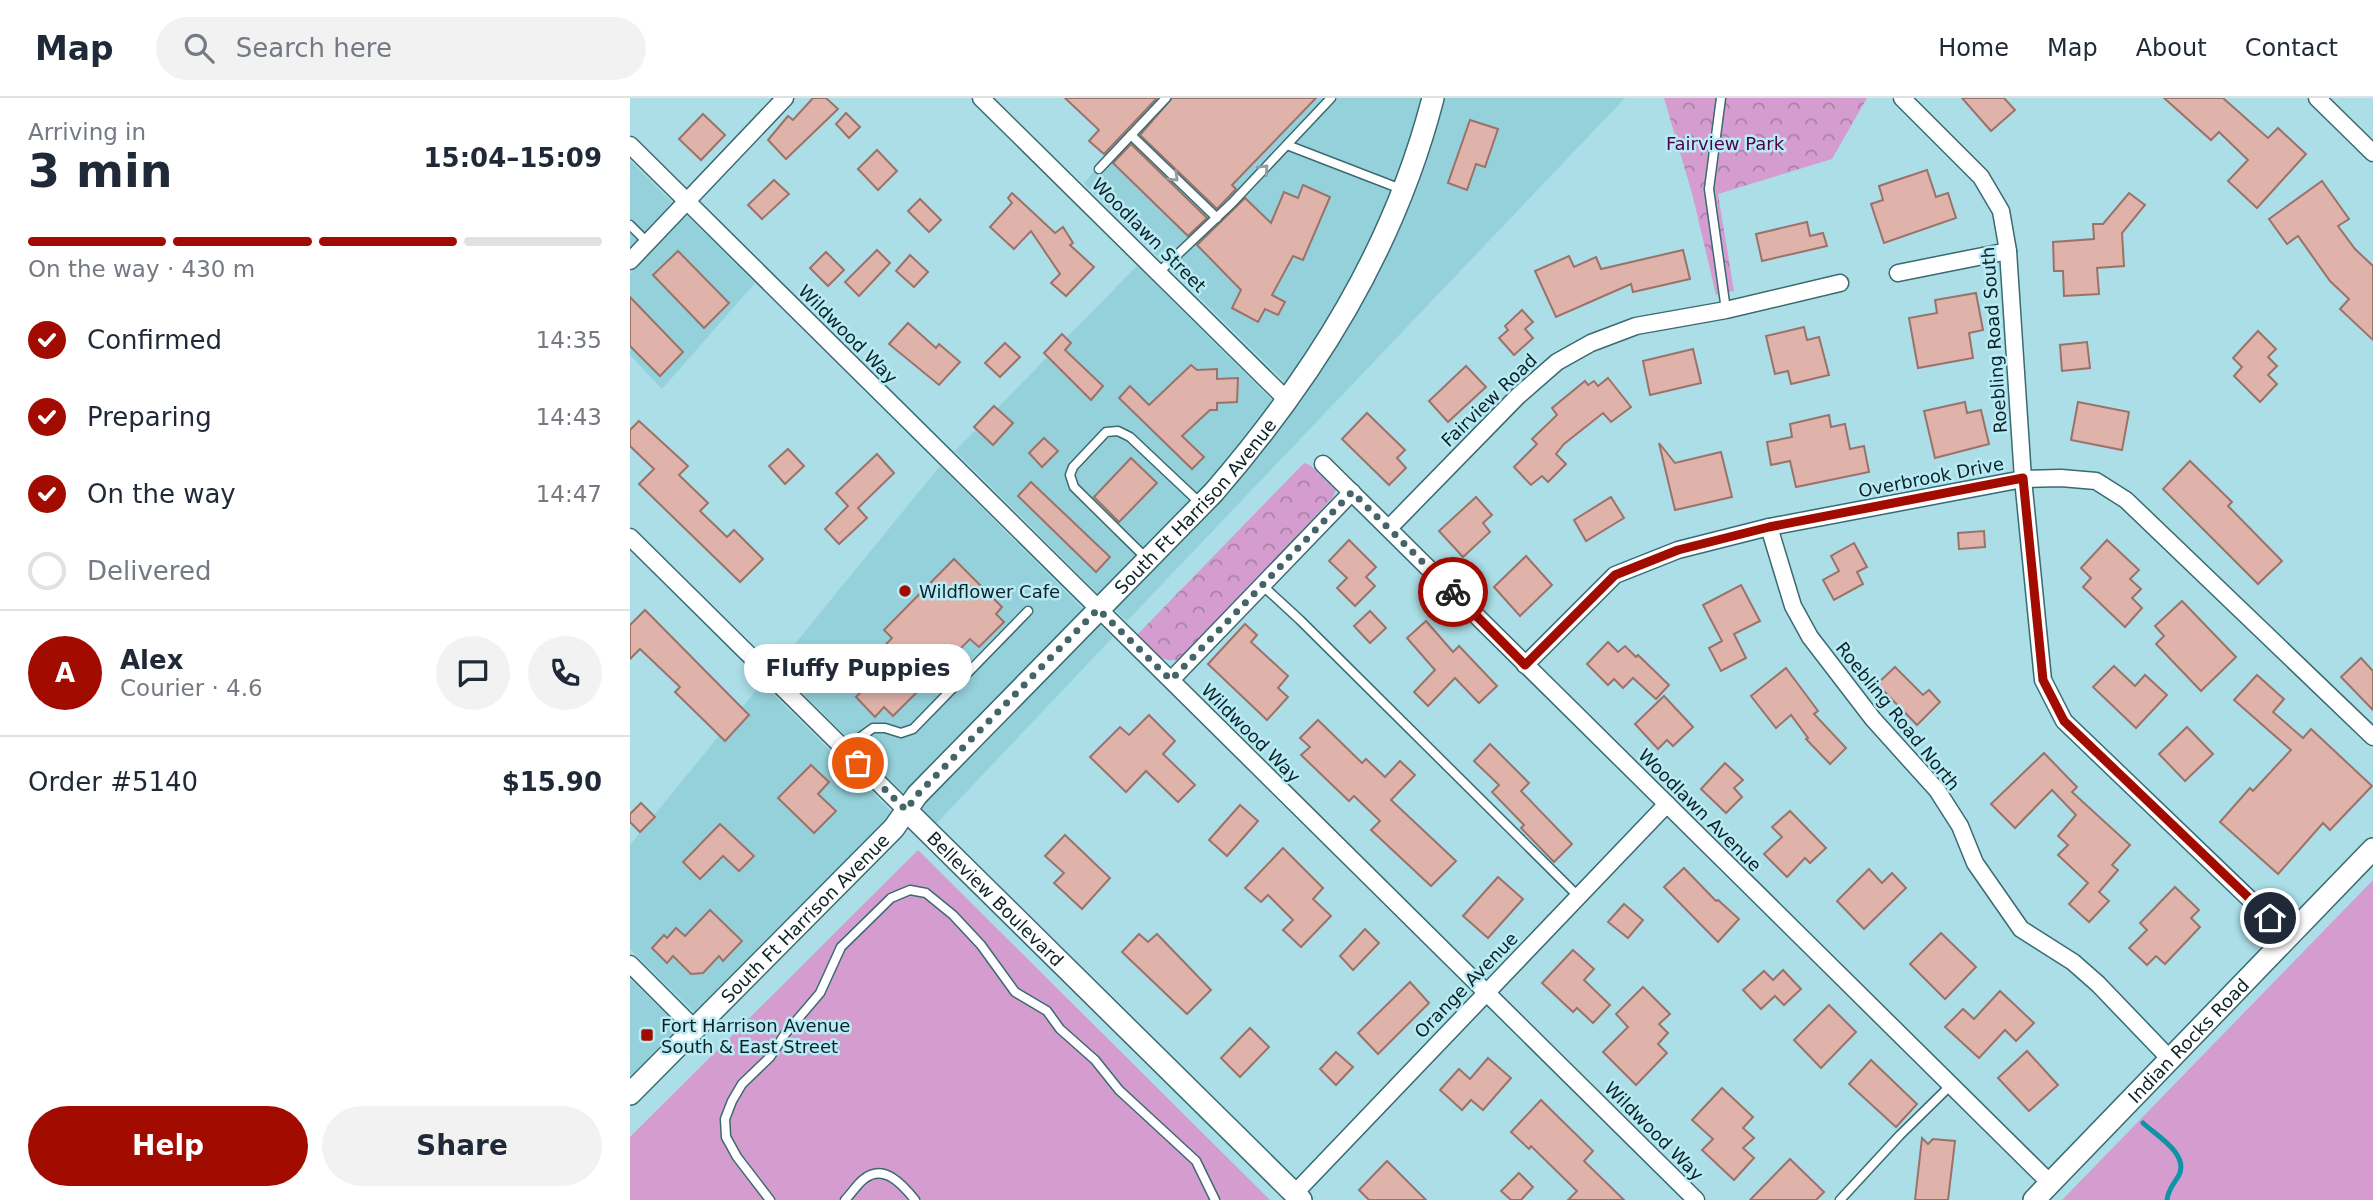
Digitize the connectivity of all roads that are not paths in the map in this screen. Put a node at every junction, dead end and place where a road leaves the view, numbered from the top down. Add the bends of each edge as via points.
1 (785, 98) edge
2 (981, 98) edge
3 (1166, 98) edge
4 (1331, 98) edge
5 (1433, 98) edge
6 (1721, 98) edge
7 (1902, 98) edge
8 (2316, 98) edge
9 (1130, 135) junction
10 (630, 145) edge
11 (1287, 145) junction
12 (2373, 153) edge
13 (1099, 169) dead end
14 (1403, 190) junction
15 (687, 201) junction
16 (1217, 218) junction
17 (630, 225) edge
18 (647, 242) junction
19 (2008, 251) junction
20 (630, 261) edge
21 (1159, 272) junction
22 (1898, 273) dead end
23 (1840, 283) dead end
24 (1726, 310) junction
25 (1289, 401) junction
26 (1323, 464) dead end
27 (2023, 478) junction
28 (1352, 492) junction
29 (1202, 505) junction
30 (1769, 527) junction
31 (1389, 528) junction
32 (630, 537) edge
33 (1148, 560) junction
34 (1262, 585) junction
35 (1098, 609) junction
36 (1028, 611) dead end
37 (1525, 665) junction
38 (1171, 680) junction
39 (2373, 737) edge
40 (844, 749) junction
41 (1667, 804) junction
42 (906, 810) junction
43 (2373, 849) edge
44 (1578, 896) junction
45 (2288, 936) junction
46 (630, 964) edge
47 (1485, 992) junction
48 (694, 1028) junction
49 (2170, 1059) junction
50 (1951, 1085) junction
51 (630, 1094) edge
52 (2050, 1183) junction
53 (1298, 1197) edge
54 (770, 1200) edge
55 (845, 1200) edge
56 (915, 1200) edge
57 (1215, 1200) edge
58 (1696, 1200) edge
59 (1840, 1200) edge
60 (2034, 1200) edge

1 - 15 street
2 - 21 street, Woodlawn Street
3 - 9 lane
4 - 11 lane
5 - 14 main road, South Ft Harrison Avenue
6 - 24 lane via 1709,189
7 - 19 street, Roebling Road South via 1981,177 2001,211
8 - 12 street
9 - 13 lane
9 -> 16 lane
10 - 15 street, Wildwood Way
11 - 14 lane
16 -> 11 lane
14 - 25 main road, South Ft Harrison Avenue via 1363,281
15 - 18 street
15 - 35 street, Wildwood Way
16 - 21 lane
17 - 18 lane
18 - 20 street
19 - 22 street
19 - 27 street, Roebling Road South
21 - 25 street, Woodlawn Street
23 - 24 street, Fairview Road
24 - 31 street, Fairview Road via 1636,326 1557,362
25 - 29 main road, South Ft Harrison Avenue
26 - 28 street, Woodlawn Avenue
27 - 30 street, Overbrook Drive
27 - 39 street, Overbrook Drive via 2096,481 2126,500
27 - 45 street, Roebling Road South via 2043,680 2064,721
28 - 31 street, Woodlawn Avenue
28 - 34 street
29 - 33 main road, South Ft Harrison Avenue
29 - 33 lane via 1130,437 1106,432 1070,475 1074,487
30 - 37 street, Overbrook Drive via 1678,550 1615,575
30 - 49 street, Roebling Road North via 1793,606 1810,637 1873,719 1937,790 1960,826 1975,863 2021,929 2073,962
31 - 37 street, Woodlawn Avenue
32 - 40 street, Belleview Boulevard
33 - 35 main road, South Ft Harrison Avenue
34 - 38 street
34 - 44 lane
35 - 38 street, Wildwood Way
35 - 42 main road, South Ft Harrison Avenue
36 - 40 lane via 913,729 901,733 873,728
37 - 41 street, Woodlawn Avenue
38 - 47 street, Wildwood Way
40 - 42 street, Belleview Boulevard
41 - 44 street, Orange Avenue
41 - 50 street, Woodlawn Avenue
42 - 48 main road, South Ft Harrison Avenue via 894,828
42 - 53 main road, Belleview Boulevard
43 - 45 main road, Indian Rocks Road
44 - 47 street, Orange Avenue
45 - 49 main road, Indian Rocks Road
46 - 48 street
47 - 53 street, Orange Avenue
47 - 58 street, Wildwood Way
48 - 51 main road, South Ft Harrison Avenue
49 - 52 main road, Indian Rocks Road
50 - 52 street, Woodlawn Avenue
50 - 59 lane
52 - 60 main road, Indian Rocks Road
54 - 57 lane via 726,1138 725,1119 732,1101 821,993 841,947 891,898 910,890 926,893 953,915 1015,992 1047,1011 1119,1090 1196,1161
55 - 56 lane via 865,1178 885,1173

